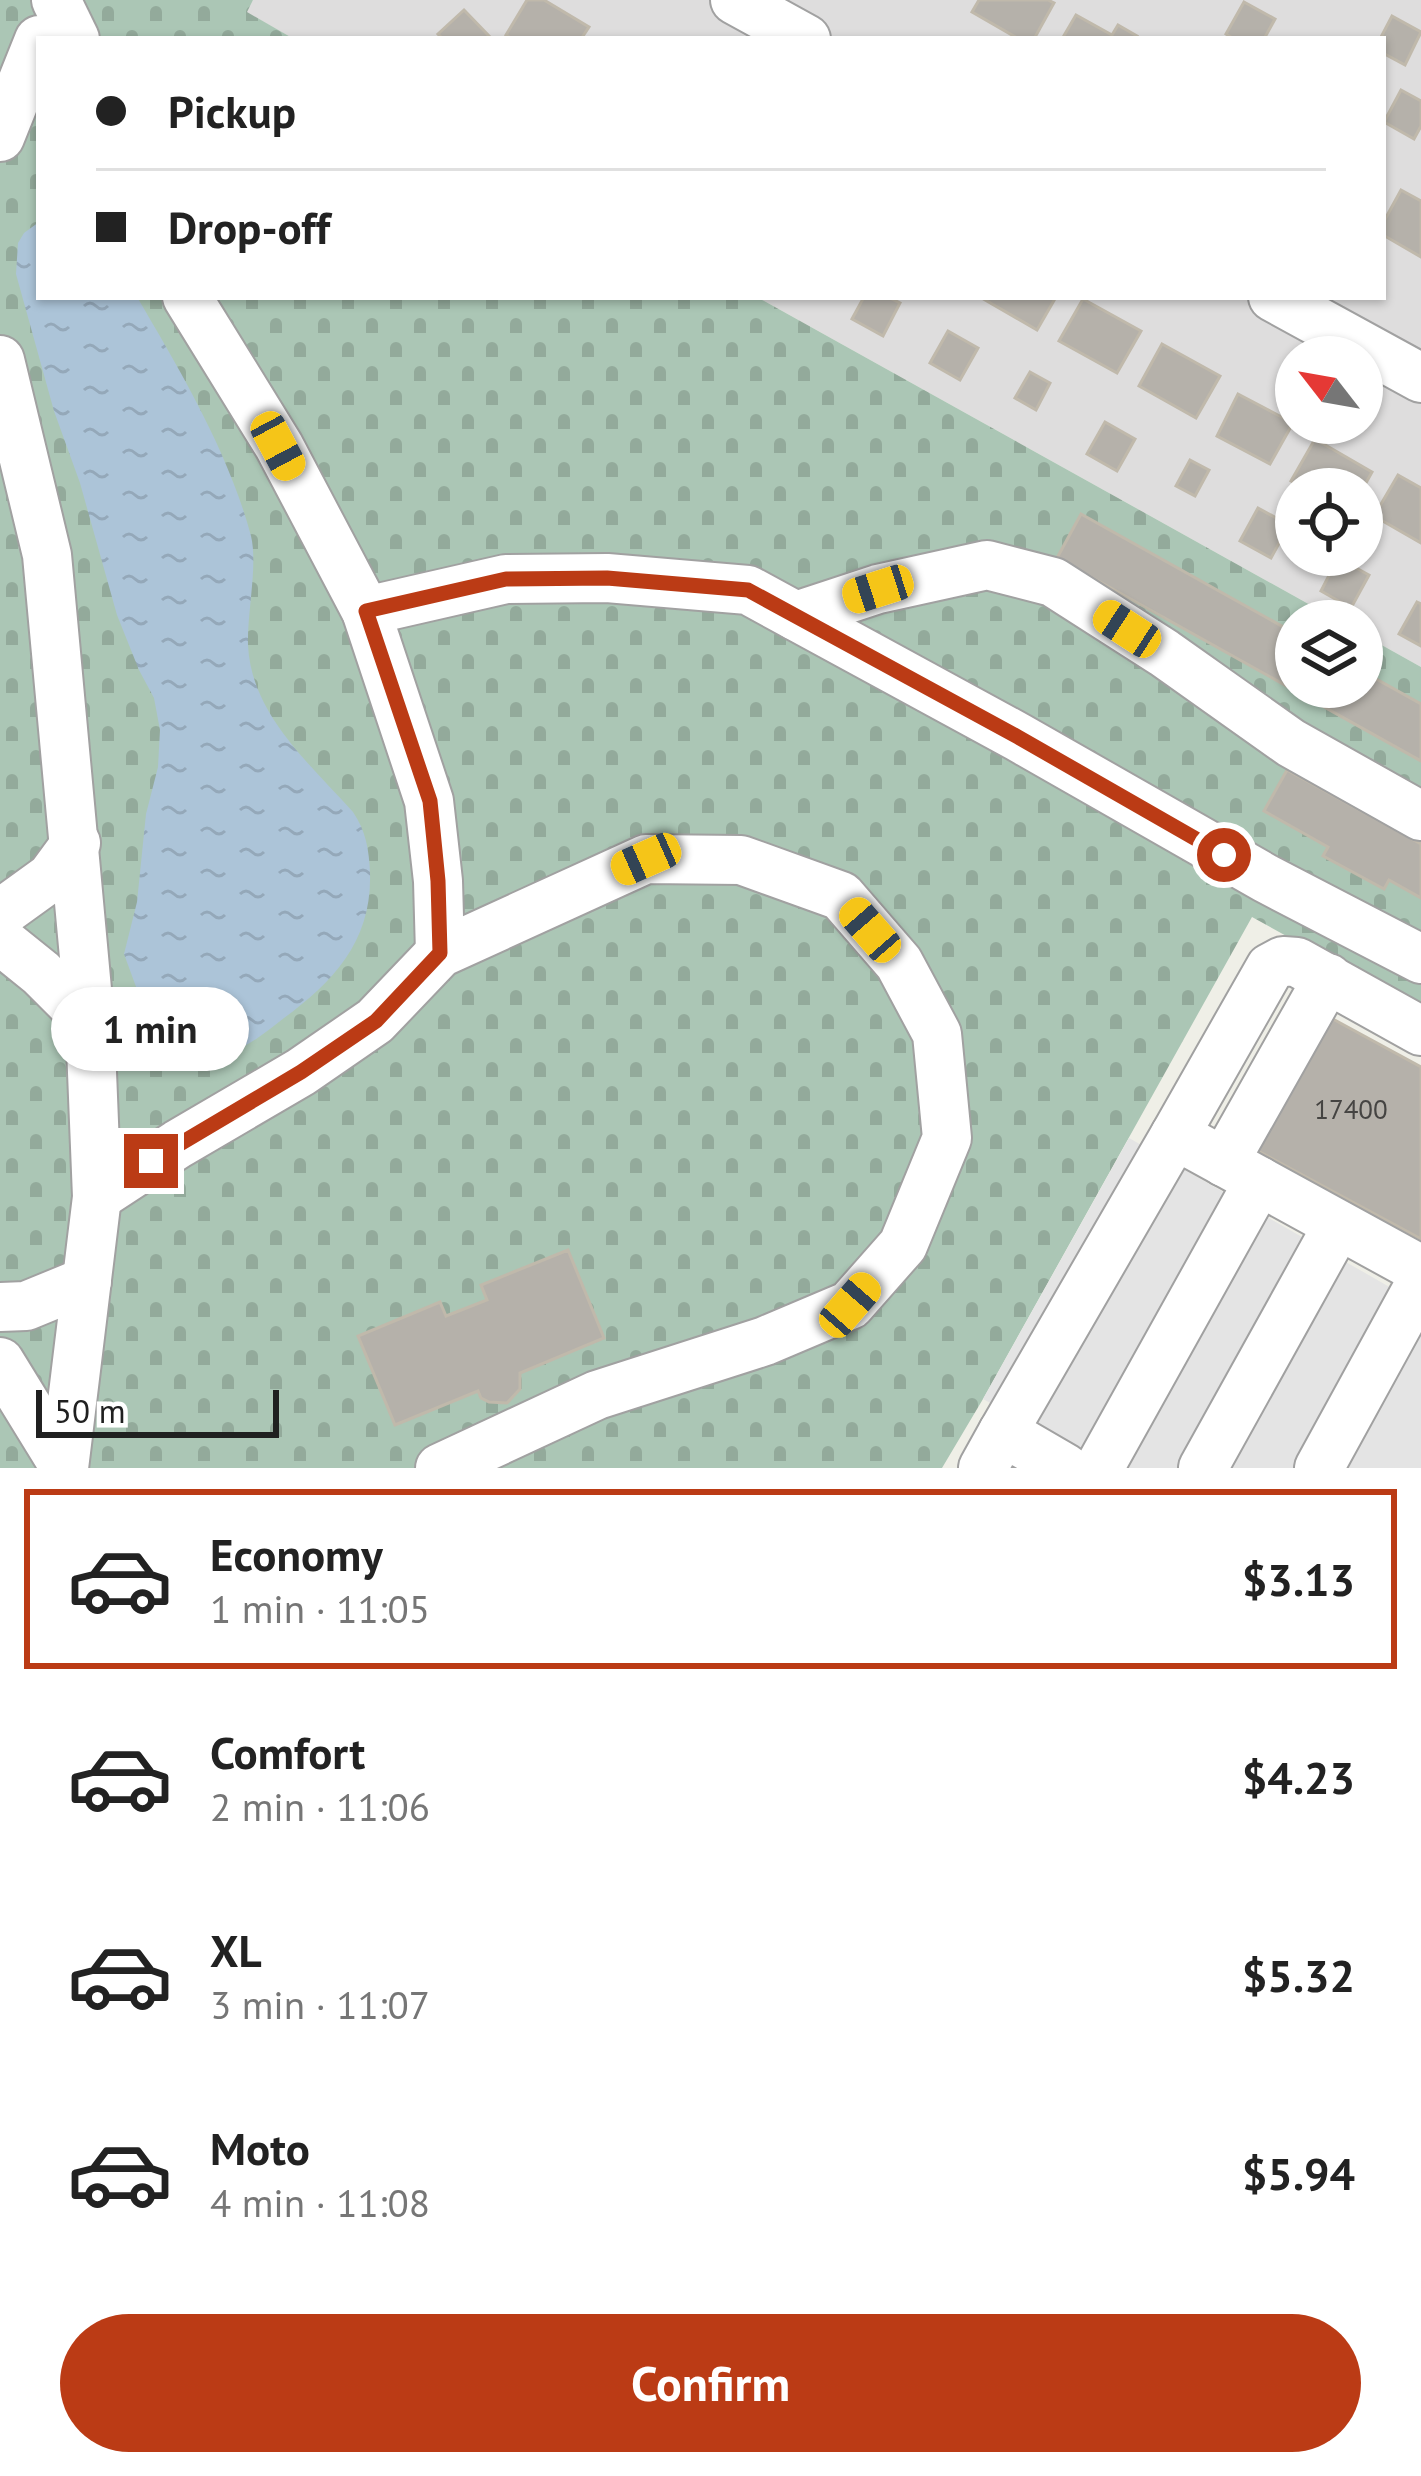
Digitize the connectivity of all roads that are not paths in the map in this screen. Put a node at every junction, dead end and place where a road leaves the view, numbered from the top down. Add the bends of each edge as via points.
1 (735, 0) edge
2 (801, 36) edge
3 (36, 60) edge
4 (0, 137) edge
5 (189, 300) edge
6 (1279, 300) edge
7 (0, 360) edge
8 (1421, 379) edge
9 (0, 511) edge
10 (47, 555) junction
11 (366, 611) junction
12 (796, 616) junction
13 (1421, 816) edge
14 (76, 843) junction
15 (0, 909) edge
16 (0, 940) edge
17 (440, 953) junction
18 (1421, 959) edge
19 (1328, 978) junction
20 (90, 1022) junction
21 (1421, 1030) edge
22 (1175, 1135) junction
23 (1241, 1171) junction
24 (97, 1197) junction
25 (1338, 1225) junction
26 (1421, 1270) edge
27 (86, 1281) junction
28 (1421, 1282) edge
29 (0, 1307) edge
30 (0, 1362) edge
31 (993, 1450) edge
32 (64, 1467) edge
33 (440, 1468) edge
34 (1065, 1468) edge
35 (1099, 1468) edge
36 (1203, 1468) edge
37 (1319, 1468) edge

1 - 2 street
3 - 4 street
5 - 11 street
6 - 8 street
7 - 10 street
9 - 10 street
10 - 14 street
11 - 12 street via 506,579 607,578 748,590
11 - 17 street via 430,801
12 - 13 street via 987,565 1053,582 1291,743
12 - 18 street
14 - 15 street via 51,877
14 - 20 street
16 - 20 street
17 - 24 street via 376,1021
17 - 33 street via 646,859 741,860 841,896 899,963 937,1034 947,1138 903,1245 850,1305 597,1395
19 - 21 street
19 - 22 street via 1297,962 1270,968
19 - 23 street
20 - 24 street
22 - 23 street
22 - 31 street
23 - 25 street
23 - 35 street
24 - 27 street
25 - 26 street
25 - 36 street
27 - 29 street via 26,1306
27 - 32 street
28 - 37 street
30 - 32 street
31 - 34 street

